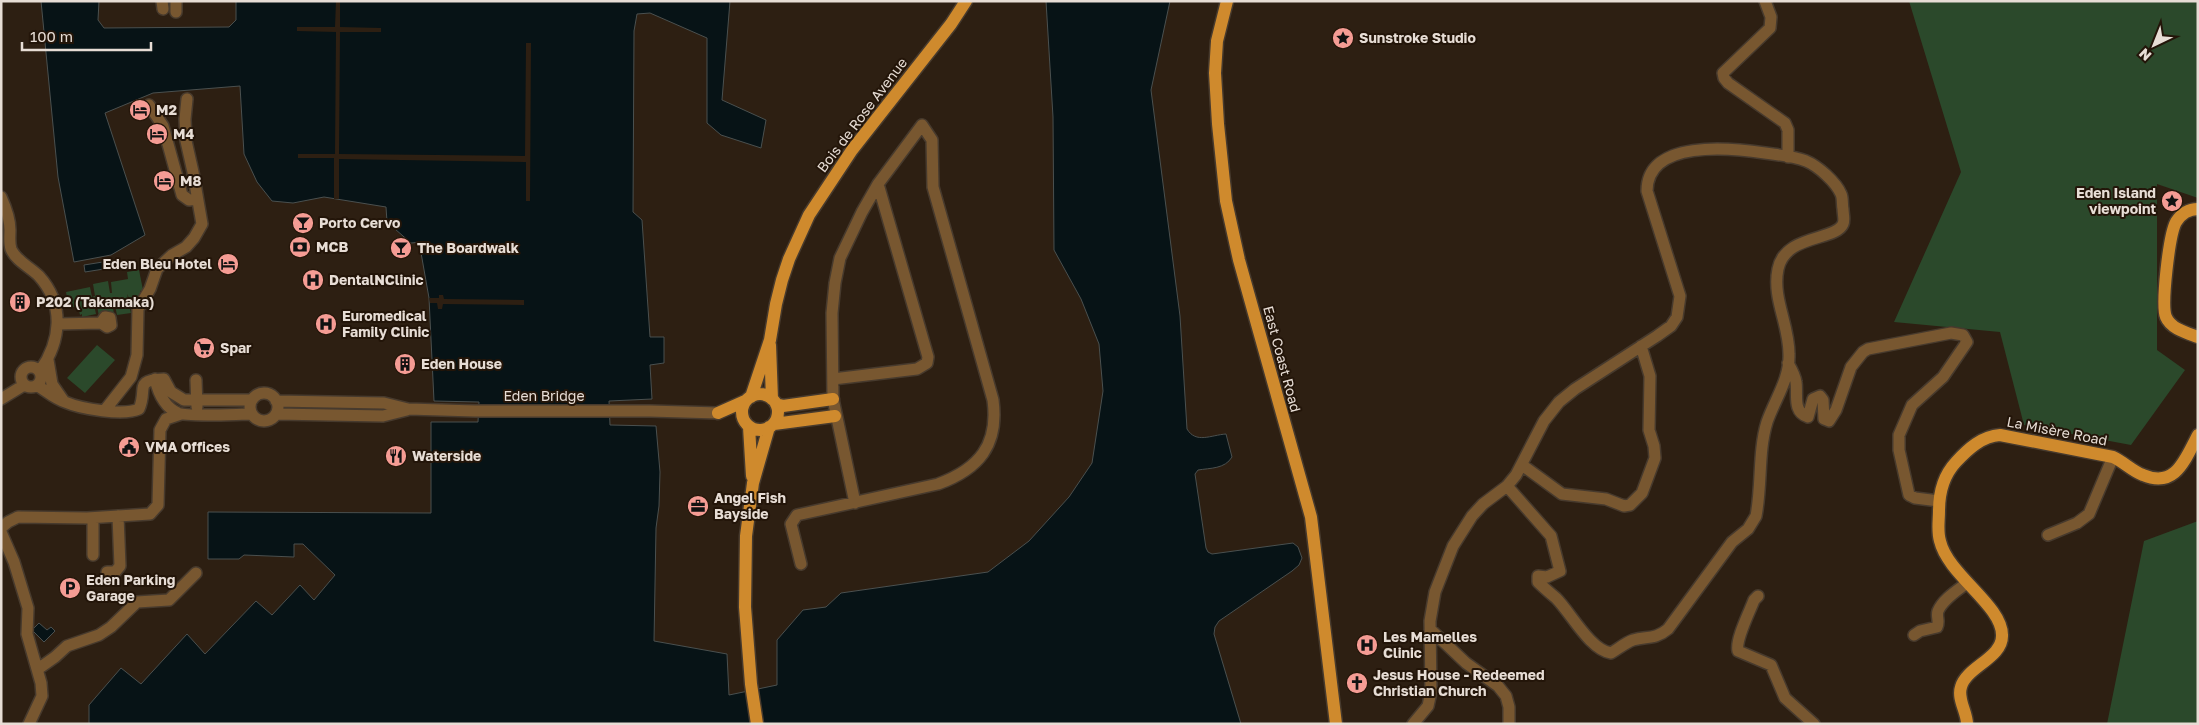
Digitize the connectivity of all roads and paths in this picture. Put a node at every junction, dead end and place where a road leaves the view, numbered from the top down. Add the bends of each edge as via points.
1 (966, 1) edge
2 (1227, 1) edge
3 (1765, 1) edge
4 (187, 99) dead end
5 (149, 105) dead end
6 (1788, 156) junction
7 (878, 184) junction
8 (1, 197) edge
9 (196, 199) junction
10 (2198, 209) edge
11 (101, 323) dead end
12 (58, 324) junction
13 (2198, 337) edge
14 (770, 340) junction
15 (1641, 346) junction
16 (48, 360) junction
17 (1788, 363) junction
18 (40, 371) junction
19 (160, 379) junction
20 (833, 379) junction
21 (196, 380) dead end
22 (24, 385) junction
23 (38, 386) junction
24 (1, 399) edge
25 (748, 399) junction
26 (833, 399) junction
27 (184, 400) junction
28 (196, 400) junction
29 (252, 400) junction
30 (276, 401) junction
31 (64, 402) junction
32 (774, 402) junction
33 (167, 405) junction
34 (408, 409) junction
35 (105, 410) junction
36 (718, 413) junction
37 (181, 414) junction
38 (197, 414) junction
39 (252, 414) junction
40 (276, 414) junction
41 (835, 416) junction
42 (747, 424) junction
43 (771, 426) junction
44 (2198, 436) edge
45 (2113, 457) junction
46 (1522, 465) junction
47 (159, 476) junction
48 (753, 483) junction
49 (1507, 486) junction
50 (1939, 501) junction
51 (855, 503) junction
52 (118, 516) junction
53 (93, 518) junction
54 (1, 530) edge
55 (2048, 534) dead end
56 (94, 555) dead end
57 (801, 564) dead end
58 (108, 572) dead end
59 (196, 573) dead end
60 (1967, 583) junction
61 (1758, 596) dead end
62 (1430, 629) junction
63 (1914, 635) dead end
64 (38, 669) junction
65 (29, 724) edge
66 (757, 724) edge
67 (1336, 724) edge
68 (1413, 724) edge
69 (1509, 724) edge
70 (1814, 724) edge
71 (1967, 724) edge

1 - 14 main road, Bois de Rose Avenue via 952,24 852,150 809,214 782,280
2 - 67 main road, East Coast Road via 1217,41 1215,72 1226,201 1244,278 1311,518
3 - 6 street via 1771,17 1770,28 1723,73 1728,83 1785,123
4 - 9 street via 186,141
5 - 9 street via 163,126 182,194 189,200
6 - 15 street via 1698,148 1665,160 1651,172 1647,191 1680,296 1677,317 1671,326
6 - 17 street via 1807,161 1828,178 1841,195 1844,223 1840,229 1792,248 1779,264 1775,282 1785,323
7 - 20 street via 840,258 832,313
7 - 20 street via 928,357 927,363 917,369
7 - 51 street via 922,124 932,140 933,187 995,414 993,434 983,452 975,465 959,476
8 - 12 street via 8,210 12,251 39,277 49,292 58,314
9 - 35 street via 202,224 186,247 157,270 138,309 137,355 131,377
10 - 13 main road via 2180,217 2172,233 2164,299 2166,317 2171,324
11 - 12 street
12 - 16 street
14 - 25 main road, Bois de Rose Avenue
14 - 32 main road, Bois de Rose Avenue
15 - 46 street via 1559,402 1544,421
15 - 46 street via 1650,376 1649,430 1655,458 1642,493 1630,505 1624,506 1606,499 1562,494
16 - 18 street
16 - 31 street via 52,384
17 - 49 street via 1788,373 1767,422 1756,516 1748,529 1732,542 1668,629 1659,636 1634,640 1611,653 1596,646 1556,598 1538,582 1538,576 1548,577 1560,571 1551,536
17 - 50 street via 1794,375 1795,396 1801,412 1808,417 1813,400 1820,396 1823,400 1822,416 1829,421 1851,367 1868,349 1950,333 1963,335 1967,342 1943,377 1912,405 1900,435 1899,450 1909,496
18 - 22 street via 31,366 24,369 21,379
18 - 23 street
19 - 27 street via 171,392
19 - 33 street via 158,392
19 - 35 street via 148,380 143,385 139,409
20 - 26 street
21 - 28 street
22 - 23 street
22 - 24 street
23 - 31 street
25 - 32 main road via 762,394
25 - 36 main road
25 - 42 main road via 742,409
26 - 32 main road via 783,406
26 - 41 street
27 - 28 street
27 - 33 street
28 - 29 street
28 - 38 street
29 - 30 street via 260,394 267,394
29 - 39 street
30 - 34 street via 384,403
30 - 40 street
31 - 35 street
32 - 43 main road via 777,414
33 - 37 street
33 - 47 street via 157,421 155,442
34 - 36 street, Eden Bridge
34 - 40 street via 383,416
36 - 42 main road
37 - 38 street
37 - 47 street via 166,419 160,430
38 - 39 street
39 - 40 street via 264,421
41 - 43 main road
41 - 51 street
42 - 43 main road via 759,430
42 - 48 main road
43 - 48 main road
44 - 45 main road, La Misère Road via 2179,469 2167,478 2153,479 2141,475
45 - 50 main road, La Misère Road via 2011,436 1990,436 1971,448 1952,467
45 - 55 street via 2089,514 2077,523
46 - 49 street
47 - 52 street via 155,510 150,514
48 - 66 main road via 746,536 745,607
49 - 62 street via 1472,516 1453,546 1435,592
50 - 60 main road, La Misère Road via 1940,542 1953,567
51 - 57 street via 802,514 793,520 791,524
52 - 53 street
52 - 58 street via 120,566 115,572
53 - 54 street via 18,517
53 - 56 street
54 - 64 street via 28,608 27,634
59 - 64 street via 169,600 137,602 111,627 99,635 67,646
60 - 63 street via 1940,608 1937,627
60 - 71 main road, La Misère Road via 1997,618 2003,637 1988,660 1963,682 1960,689
61 - 70 street via 1740,637 1738,651 1771,666 1785,698
62 - 68 street via 1431,692 1428,706
62 - 69 street via 1466,663 1498,686 1506,696
64 - 65 street via 42,696

